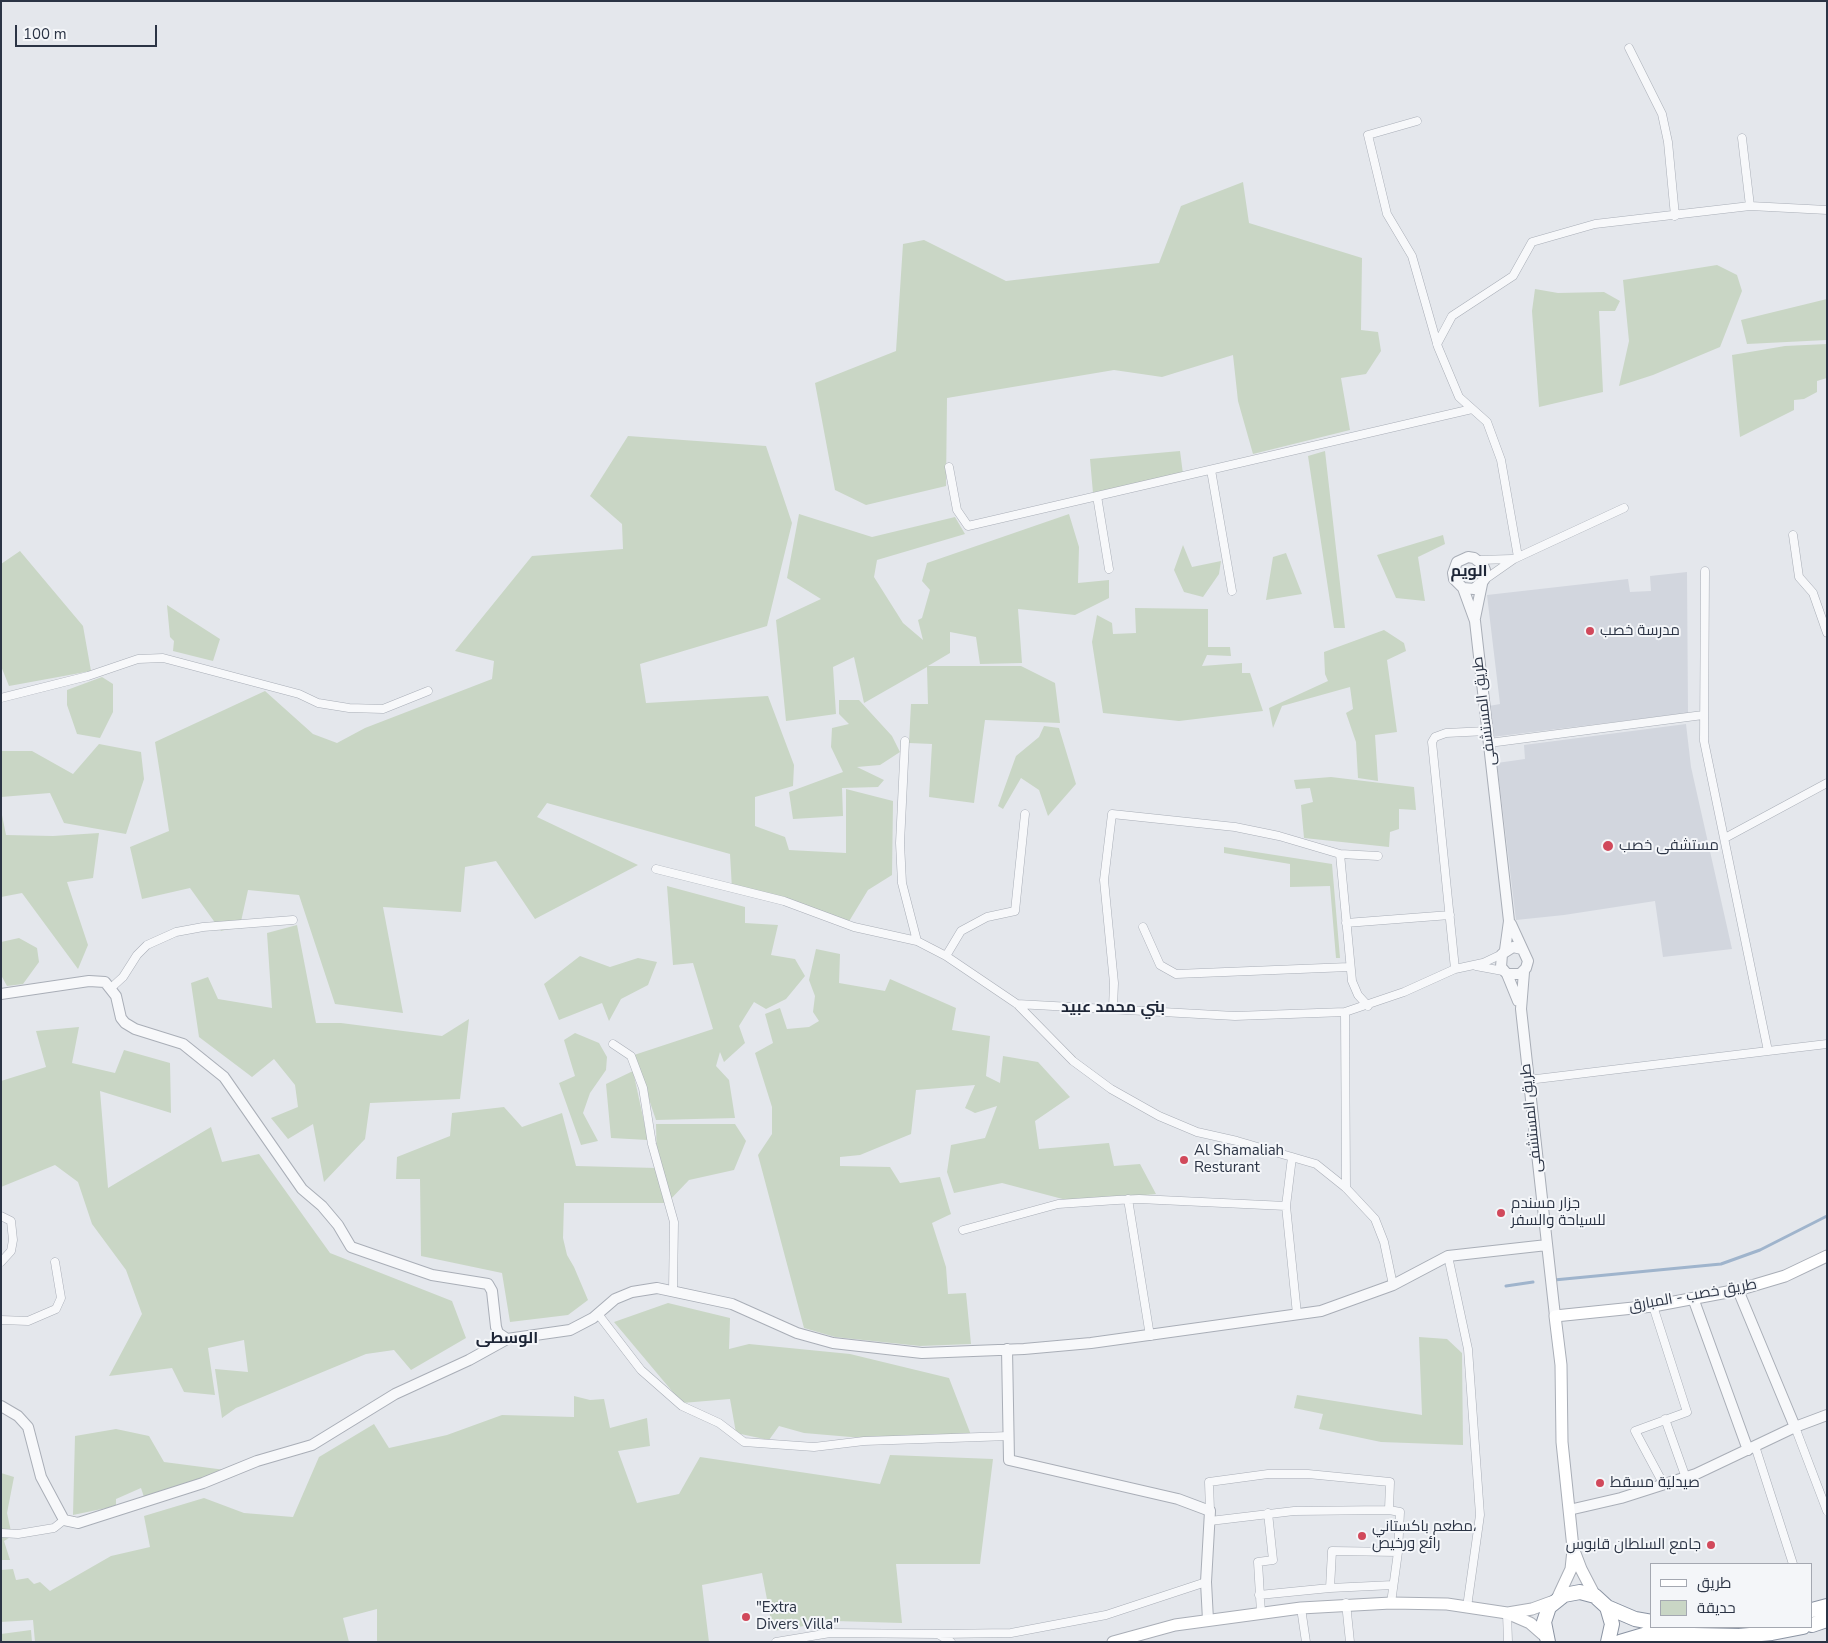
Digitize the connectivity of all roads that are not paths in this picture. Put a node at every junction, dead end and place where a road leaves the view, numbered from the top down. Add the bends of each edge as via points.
1 (1629, 48) dead end
2 (1417, 121) dead end
3 (1742, 138) dead end
4 (1750, 206) junction
5 (1827, 210) edge
6 (1675, 216) junction
7 (1437, 344) junction
8 (1472, 410) junction
9 (950, 467) dead end
10 (1211, 470) junction
11 (1097, 496) junction
12 (1624, 508) dead end
13 (1793, 534) dead end
14 (1516, 558) junction
15 (1479, 560) junction
16 (1109, 569) dead end
17 (1705, 571) dead end
18 (1483, 582) junction
19 (1463, 588) junction
20 (1232, 591) dead end
21 (1474, 621) junction
22 (1827, 633) edge
23 (428, 691) dead end
24 (1, 698) edge
25 (1704, 715) junction
26 (1487, 731) junction
27 (905, 741) dead end
28 (1489, 743) junction
29 (1827, 783) edge
30 (1025, 814) dead end
31 (1724, 838) junction
32 (1340, 854) junction
33 (1378, 856) dead end
34 (656, 869) dead end
35 (1450, 916) junction
36 (293, 920) dead end
37 (1509, 921) junction
38 (1346, 923) junction
39 (1143, 927) dead end
40 (917, 941) junction
41 (1522, 949) junction
42 (1503, 952) junction
43 (946, 956) junction
44 (1474, 966) junction
45 (1350, 967) junction
46 (1455, 969) junction
47 (1505, 972) junction
48 (1524, 972) junction
49 (112, 988) junction
50 (1, 994) edge
51 (1017, 1004) junction
52 (1368, 1006) junction
53 (1113, 1008) junction
54 (1521, 1009) junction
55 (1345, 1012) junction
56 (612, 1044) dead end
57 (1827, 1044) edge
58 (1768, 1051) junction
59 (1528, 1080) junction
60 (1292, 1158) junction
61 (1346, 1188) junction
62 (1128, 1200) junction
63 (1286, 1206) junction
64 (1, 1216) edge
65 (963, 1230) dead end
66 (1547, 1245) junction
67 (1448, 1256) junction
68 (1827, 1256) edge
69 (1, 1262) edge
70 (55, 1262) dead end
71 (1393, 1285) junction
72 (1738, 1290) junction
73 (673, 1291) junction
74 (1693, 1298) junction
75 (1653, 1306) junction
76 (598, 1314) junction
77 (1297, 1314) junction
78 (1555, 1316) junction
79 (1, 1320) edge
80 (1150, 1336) junction
81 (507, 1339) junction
82 (1007, 1349) junction
83 (1, 1406) edge
84 (1827, 1415) edge
85 (1665, 1419) junction
86 (1795, 1427) junction
87 (1009, 1436) junction
88 (1752, 1448) junction
89 (1686, 1478) junction
90 (1664, 1485) junction
91 (1390, 1510) junction
92 (1569, 1510) junction
93 (1827, 1511) edge
94 (1268, 1513) junction
95 (1210, 1516) junction
96 (64, 1520) junction
97 (1, 1533) edge
98 (1573, 1548) junction
99 (1398, 1552) junction
100 (1793, 1563) edge
101 (1206, 1582) junction
102 (1393, 1585) junction
103 (1330, 1588) junction
104 (1259, 1595) junction
105 (1595, 1596) junction
106 (1555, 1600) junction
107 (1391, 1602) junction
108 (1346, 1604) junction
109 (1827, 1606) edge
110 (1467, 1607) junction
111 (1607, 1607) junction
112 (1301, 1608) junction
113 (1813, 1610) edge
114 (1261, 1613) junction
115 (1508, 1613) junction
116 (1208, 1620) junction
117 (1827, 1620) edge
118 (1650, 1622) edge
119 (1813, 1625) edge
120 (1799, 1628) edge
121 (938, 1634) junction
122 (1547, 1639) edge
123 (776, 1642) edge
124 (950, 1642) edge
125 (1113, 1642) edge
126 (1306, 1642) edge
127 (1350, 1642) edge
128 (1508, 1642) edge
129 (1608, 1642) edge
130 (1620, 1642) edge

1 - 6 street via 1662,114
2 - 7 street via 1368,135 1386,214 1412,256
3 - 4 street
4 - 5 street
4 - 6 street
6 - 7 street via 1595,224 1532,242 1513,276 1452,316
7 - 8 street via 1459,397
8 - 10 street
8 - 14 street via 1486,422 1501,460
9 - 11 street via 957,510 968,526
10 - 11 street
10 - 20 street
11 - 16 street
12 - 14 street
13 - 22 street via 1799,577 1813,593
14 - 15 street
14 - 18 street
15 - 18 street via 1485,570
15 - 19 street via 1468,557 1457,562 1454,579
17 - 25 street
18 - 19 street via 1474,589
18 - 21 street, طريق المستشفى
19 - 21 street, طريق المستشفى
21 - 26 street, طريق المستشفى
23 - 24 street via 383,709 349,708 163,658 138,660
25 - 28 street
25 - 31 street via 1704,741
26 - 28 street, طريق المستشفى
26 - 35 street via 1446,733 1435,737 1432,742
27 - 40 street via 900,843 902,883
28 - 37 street, طريق المستشفى
29 - 31 street
30 - 43 street via 1015,911 987,917 961,931
31 - 58 street
32 - 33 street
32 - 38 street
32 - 53 street via 1235,827 1112,814 1104,880 1114,983
34 - 40 street via 784,901 854,927
35 - 38 street
35 - 46 street
36 - 49 street via 176,932 147,945
37 - 41 street, طريق المستشفى
37 - 42 street, طريق المستشفى
38 - 45 street
39 - 45 street via 1160,965 1176,974
40 - 43 street
41 - 42 street via 1513,947
41 - 48 street via 1528,961
42 - 44 street
42 - 47 street via 1500,963
43 - 51 street
44 - 46 street
44 - 47 street
45 - 52 street via 1355,988
46 - 52 street
47 - 48 street via 1516,976
47 - 54 street, طريق المستشفى
48 - 54 street, طريق المستشفى
49 - 50 street via 105,982 89,981
49 - 81 street via 125,1023 182,1044 224,1077 302,1189 328,1212 351,1247 432,1275 488,1284 492,1290 496,1327
51 - 53 street
51 - 60 street via 1073,1061 1127,1098 1196,1132
52 - 55 street
53 - 55 street via 1235,1016
54 - 59 street, طريق المستشفى
55 - 61 street
56 - 73 street via 632,1056 643,1088 652,1144 674,1222
57 - 58 street
58 - 59 street
59 - 66 street, طريق المستشفى
60 - 61 street via 1316,1164
60 - 63 street
61 - 71 street via 1375,1220 1384,1242
62 - 63 street
62 - 65 street via 1058,1204
62 - 80 street
63 - 77 street
64 - 69 street via 11,1222 13,1240 11,1251
66 - 67 street
66 - 78 street, طريق المستشفى
67 - 71 street
67 - 110 street via 1468,1349 1480,1515
68 - 72 main road, طريق خصب - المبارق via 1784,1276
70 - 79 street via 61,1298 56,1309 28,1321
71 - 77 street via 1321,1311
72 - 74 main road, طريق خصب - المبارق
72 - 86 street
73 - 76 street via 657,1288 632,1292 615,1299
73 - 82 street via 732,1304 797,1333 833,1343 922,1353
74 - 75 main road, طريق خصب - المبارق
74 - 88 street
75 - 78 main road, طريق خصب - المبارق
75 - 85 street via 1687,1412
76 - 81 street via 570,1330
76 - 87 street via 641,1370 682,1406 718,1423 744,1442 814,1447 864,1441
77 - 80 street
78 - 92 main road
80 - 82 street
81 - 96 street via 395,1394 312,1445 257,1461 203,1484 78,1523
82 - 87 street
83 - 96 street via 18,1416 28,1428 41,1477
84 - 86 street
85 - 89 street
85 - 90 street via 1635,1431
86 - 88 street
86 - 93 street
87 - 95 street via 1009,1460 1178,1499
88 - 89 street
88 - 100 street
89 - 90 street
90 - 92 street
91 - 94 street
91 - 95 street via 1390,1482 1276,1474 1209,1482
91 - 99 street via 1400,1512
92 - 98 main road
94 - 95 street
94 - 104 street via 1273,1560 1258,1562
95 - 101 street
96 - 97 street via 54,1528 18,1534
98 - 105 main road
98 - 106 main road via 1571,1569
99 - 102 street
99 - 103 street via 1332,1551
101 - 116 street
101 - 121 street via 1106,1615 1011,1633
102 - 103 street
102 - 107 street
103 - 104 street
104 - 114 street
105 - 106 highway via 1572,1592
105 - 111 highway
106 - 115 main road via 1532,1609
106 - 122 highway via 1546,1614 1544,1629
107 - 108 main road
107 - 110 main road
108 - 112 main road
108 - 127 street
109 - 113 highway
110 - 115 main road
111 - 118 highway
111 - 129 highway via 1612,1624
112 - 114 main road
112 - 126 street
114 - 116 main road
115 - 122 main road via 1530,1623
115 - 128 street
116 - 125 main road via 1175,1625
117 - 119 highway
120 - 130 highway via 1739,1636 1647,1634
121 - 123 street via 830,1633
121 - 124 street

